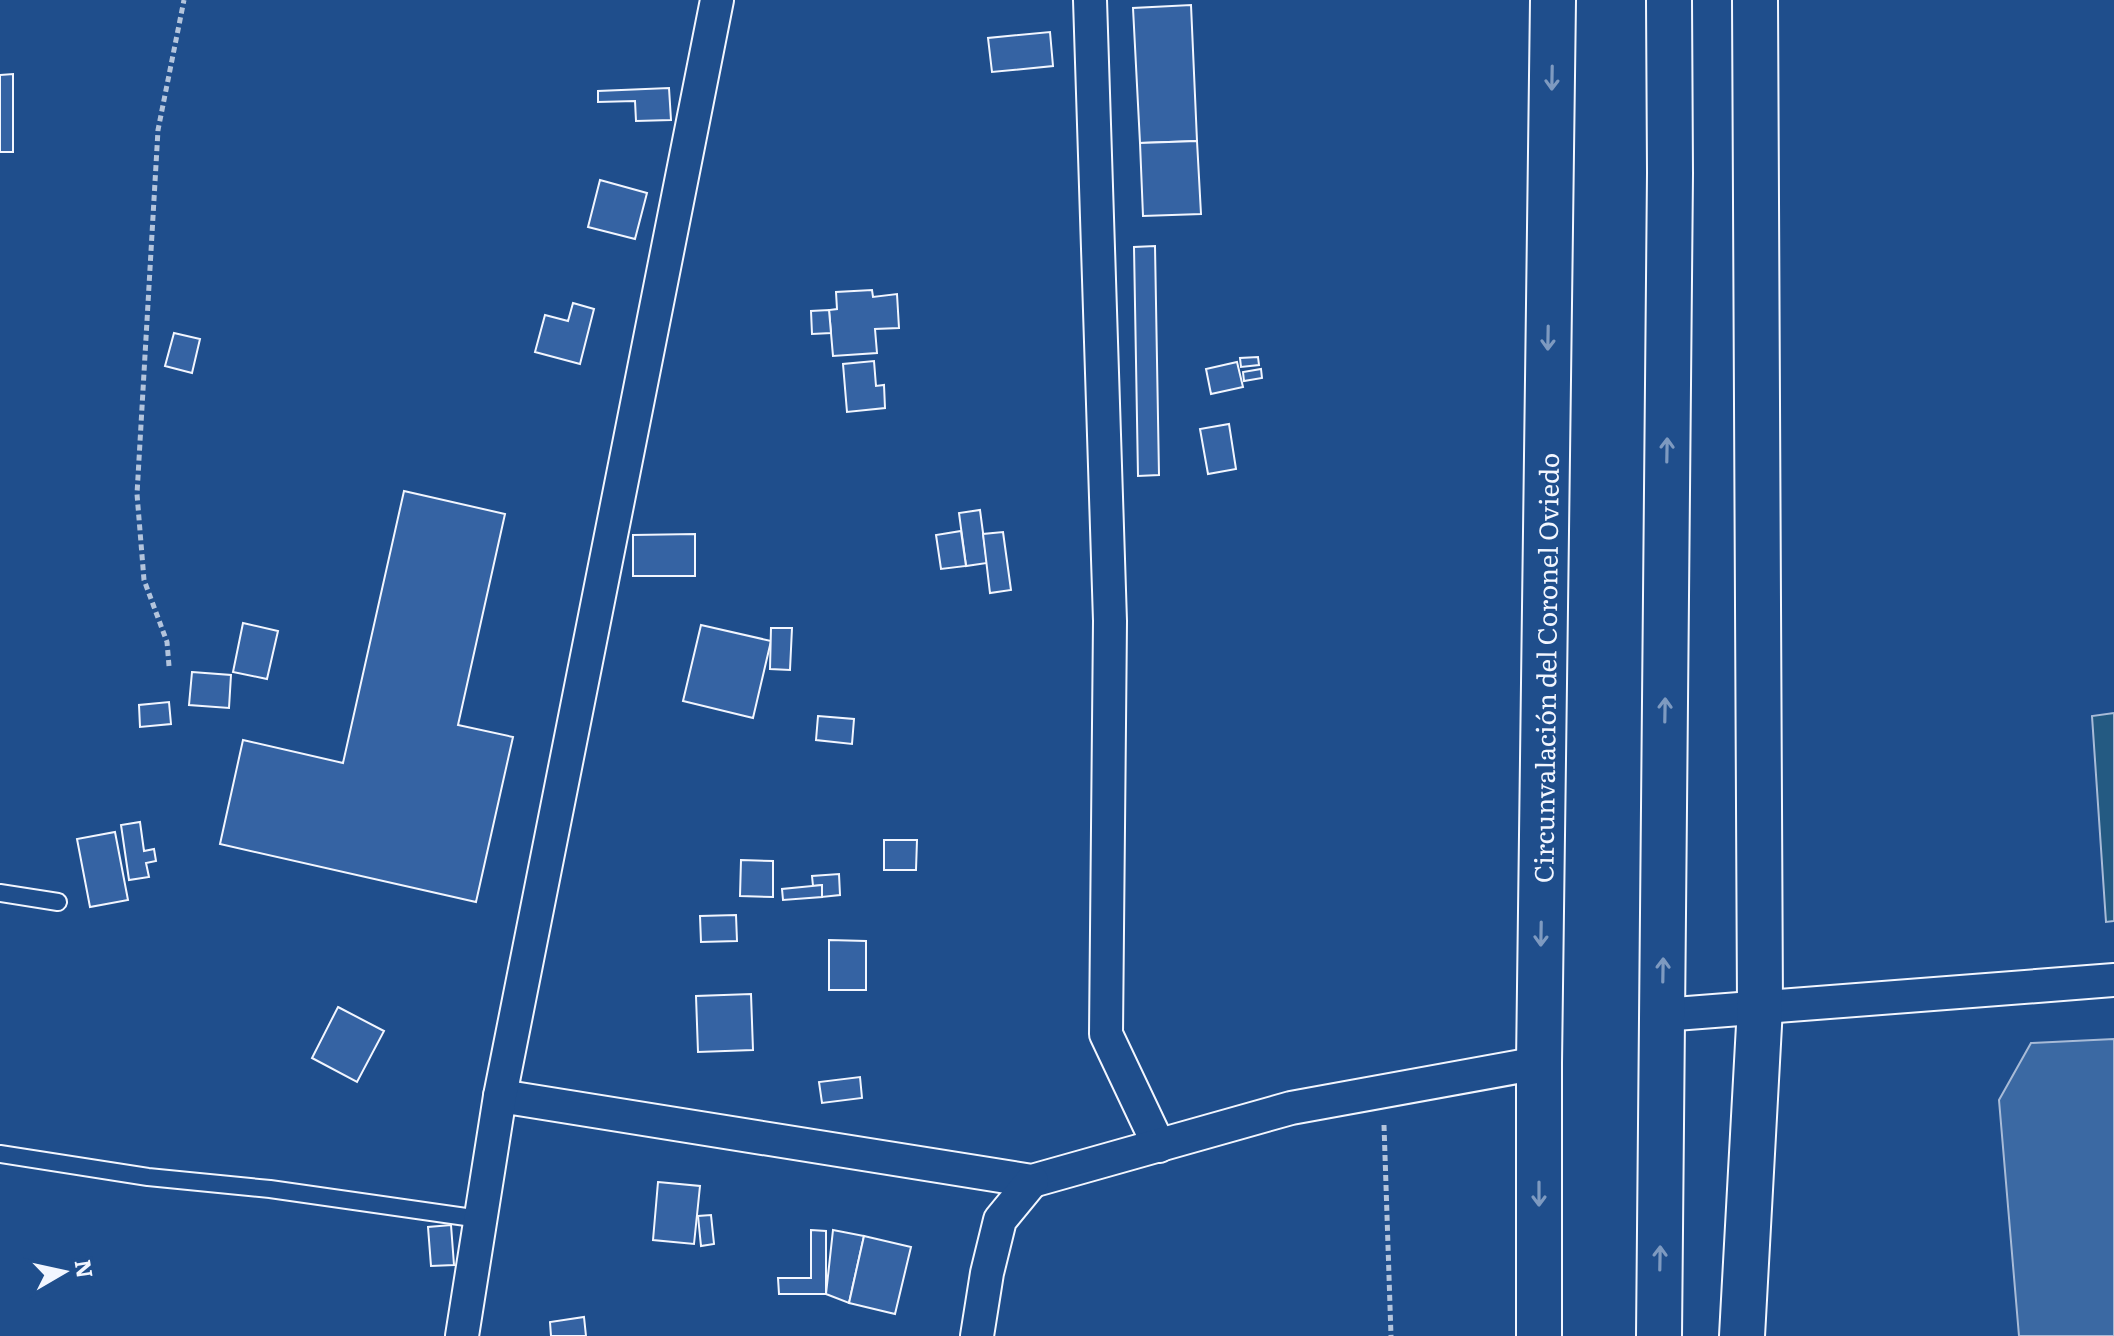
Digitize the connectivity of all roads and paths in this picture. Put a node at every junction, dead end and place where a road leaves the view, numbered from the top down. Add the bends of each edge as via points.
1 (184, 0) edge
2 (717, 0) edge
3 (1090, 0) edge
4 (1553, 0) edge
5 (1669, 0) edge
6 (1755, 0) edge
7 (169, 666) dead end
8 (0, 893) edge
9 (58, 902) dead end
10 (2114, 980) edge
11 (1760, 1007) junction
12 (1662, 1015) junction
13 (1539, 1063) junction
14 (1383, 1092) junction
15 (500, 1096) junction
16 (1159, 1146) junction
17 (0, 1154) edge
18 (1032, 1181) junction
19 (480, 1219) junction
20 (462, 1336) edge
21 (977, 1336) edge
22 (1391, 1336) edge
23 (1539, 1336) edge
24 (1659, 1336) edge
25 (1742, 1336) edge

1 - 7 path via 158,130 137,494 144,580 167,642
2 - 15 street
3 - 16 street via 1110,621 1106,1034
4 -> 13 main road, Circunvalación del Coronel Oviedo
12 -> 5 main road
6 - 11 main road
8 - 9 lane
10 - 11 street
11 - 12 street
11 - 25 main road
24 -> 12 main road
13 - 14 street
13 -> 23 main road, Circunvalación del Coronel Oviedo
14 - 16 street via 1291,1108
14 - 22 path
15 - 18 street
15 - 19 street
16 - 18 street
17 - 19 lane
18 - 21 street via 1000,1220
19 - 20 street

